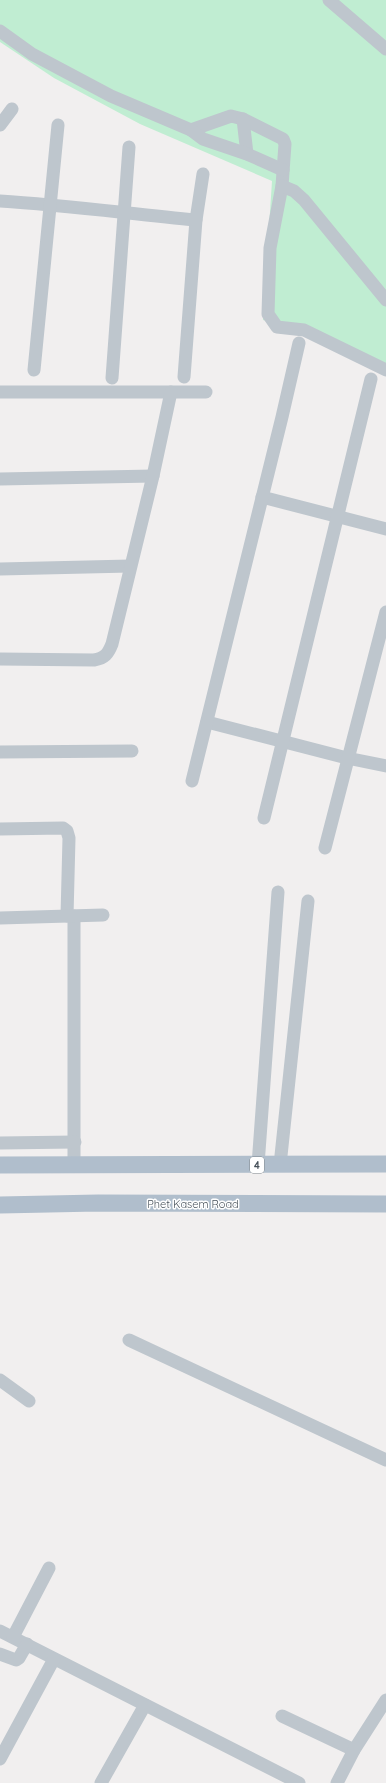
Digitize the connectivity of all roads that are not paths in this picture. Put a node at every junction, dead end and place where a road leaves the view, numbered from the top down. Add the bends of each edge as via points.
1 (329, 0) edge
2 (0, 31) edge
3 (386, 49) edge
4 (12, 109) dead end
5 (243, 119) junction
6 (0, 125) edge
7 (58, 125) dead end
8 (191, 130) junction
9 (129, 147) dead end
10 (247, 154) junction
11 (283, 170) junction
12 (203, 174) dead end
13 (282, 186) junction
14 (0, 201) edge
15 (50, 204) junction
16 (124, 213) junction
17 (196, 220) junction
18 (386, 300) edge
19 (299, 343) dead end
20 (34, 370) dead end
21 (386, 370) edge
22 (184, 377) dead end
23 (112, 378) dead end
24 (371, 379) dead end
25 (0, 392) edge
26 (171, 392) junction
27 (206, 392) dead end
28 (153, 476) junction
29 (0, 479) edge
30 (262, 497) junction
31 (338, 516) junction
32 (386, 529) edge
33 (130, 566) junction
34 (0, 569) edge
35 (386, 612) edge
36 (0, 660) edge
37 (207, 722) junction
38 (283, 741) junction
39 (0, 752) edge
40 (132, 752) dead end
41 (348, 758) junction
42 (386, 766) edge
43 (192, 782) dead end
44 (264, 818) dead end
45 (0, 829) edge
46 (325, 848) dead end
47 (278, 892) dead end
48 (308, 901) dead end
49 (103, 915) dead end
50 (70, 916) junction
51 (0, 918) edge
52 (75, 1142) junction
53 (0, 1143) edge
54 (280, 1164) junction
55 (386, 1164) edge
56 (0, 1165) edge
57 (74, 1165) junction
58 (258, 1165) junction
59 (0, 1204) edge
60 (386, 1204) edge
61 (130, 1340) dead end
62 (0, 1380) edge
63 (29, 1401) dead end
64 (386, 1460) edge
65 (49, 1568) dead end
66 (0, 1631) edge
67 (13, 1637) junction
68 (27, 1644) junction
69 (0, 1654) edge
70 (54, 1659) junction
71 (386, 1700) edge
72 (145, 1704) junction
73 (282, 1716) dead end
74 (354, 1750) junction
75 (0, 1759) edge
76 (102, 1783) edge
77 (299, 1783) edge
78 (337, 1783) edge

1 - 3 street
2 - 8 street via 32,54 111,96
4 - 6 street
5 - 8 street via 232,116
5 - 10 street
5 - 11 street via 283,139
7 - 15 street
8 - 10 street via 203,139
9 - 16 street
10 - 11 street
11 - 13 street
12 - 17 street
13 - 18 street via 294,191 304,200
13 - 21 street via 270,248 268,314 277,327 304,330
14 - 15 street
15 - 16 street
15 - 20 street
16 - 17 street
16 - 23 street
17 - 22 street
19 - 30 street
24 - 31 street
25 - 26 street
26 - 27 street
26 - 28 street
28 - 29 street
28 - 33 street
30 - 31 street
30 - 37 street
31 - 32 street
31 - 38 street
33 - 34 street
33 - 36 street via 112,644 104,658
35 - 41 street
37 - 38 street
37 - 43 street
38 - 41 street
38 - 44 street
39 - 40 street
41 - 42 street
41 - 46 street
45 - 50 street via 63,828 67,831
47 - 58 street
48 - 54 street
49 - 50 street
50 - 51 street
50 - 52 street
52 - 53 street
52 - 57 street
54 - 55 main road, 4
54 - 58 main road, 4
56 - 57 main road, 4
57 - 58 main road, 4
59 - 60 main road, Phet Kasem Road
61 - 64 street
62 - 63 street
65 - 67 street
66 - 67 street
67 - 68 street
68 - 69 street via 16,1660
68 - 70 street
70 - 72 street
70 - 75 street
71 - 74 street
72 - 76 street
72 - 77 street
73 - 74 street
74 - 78 street

